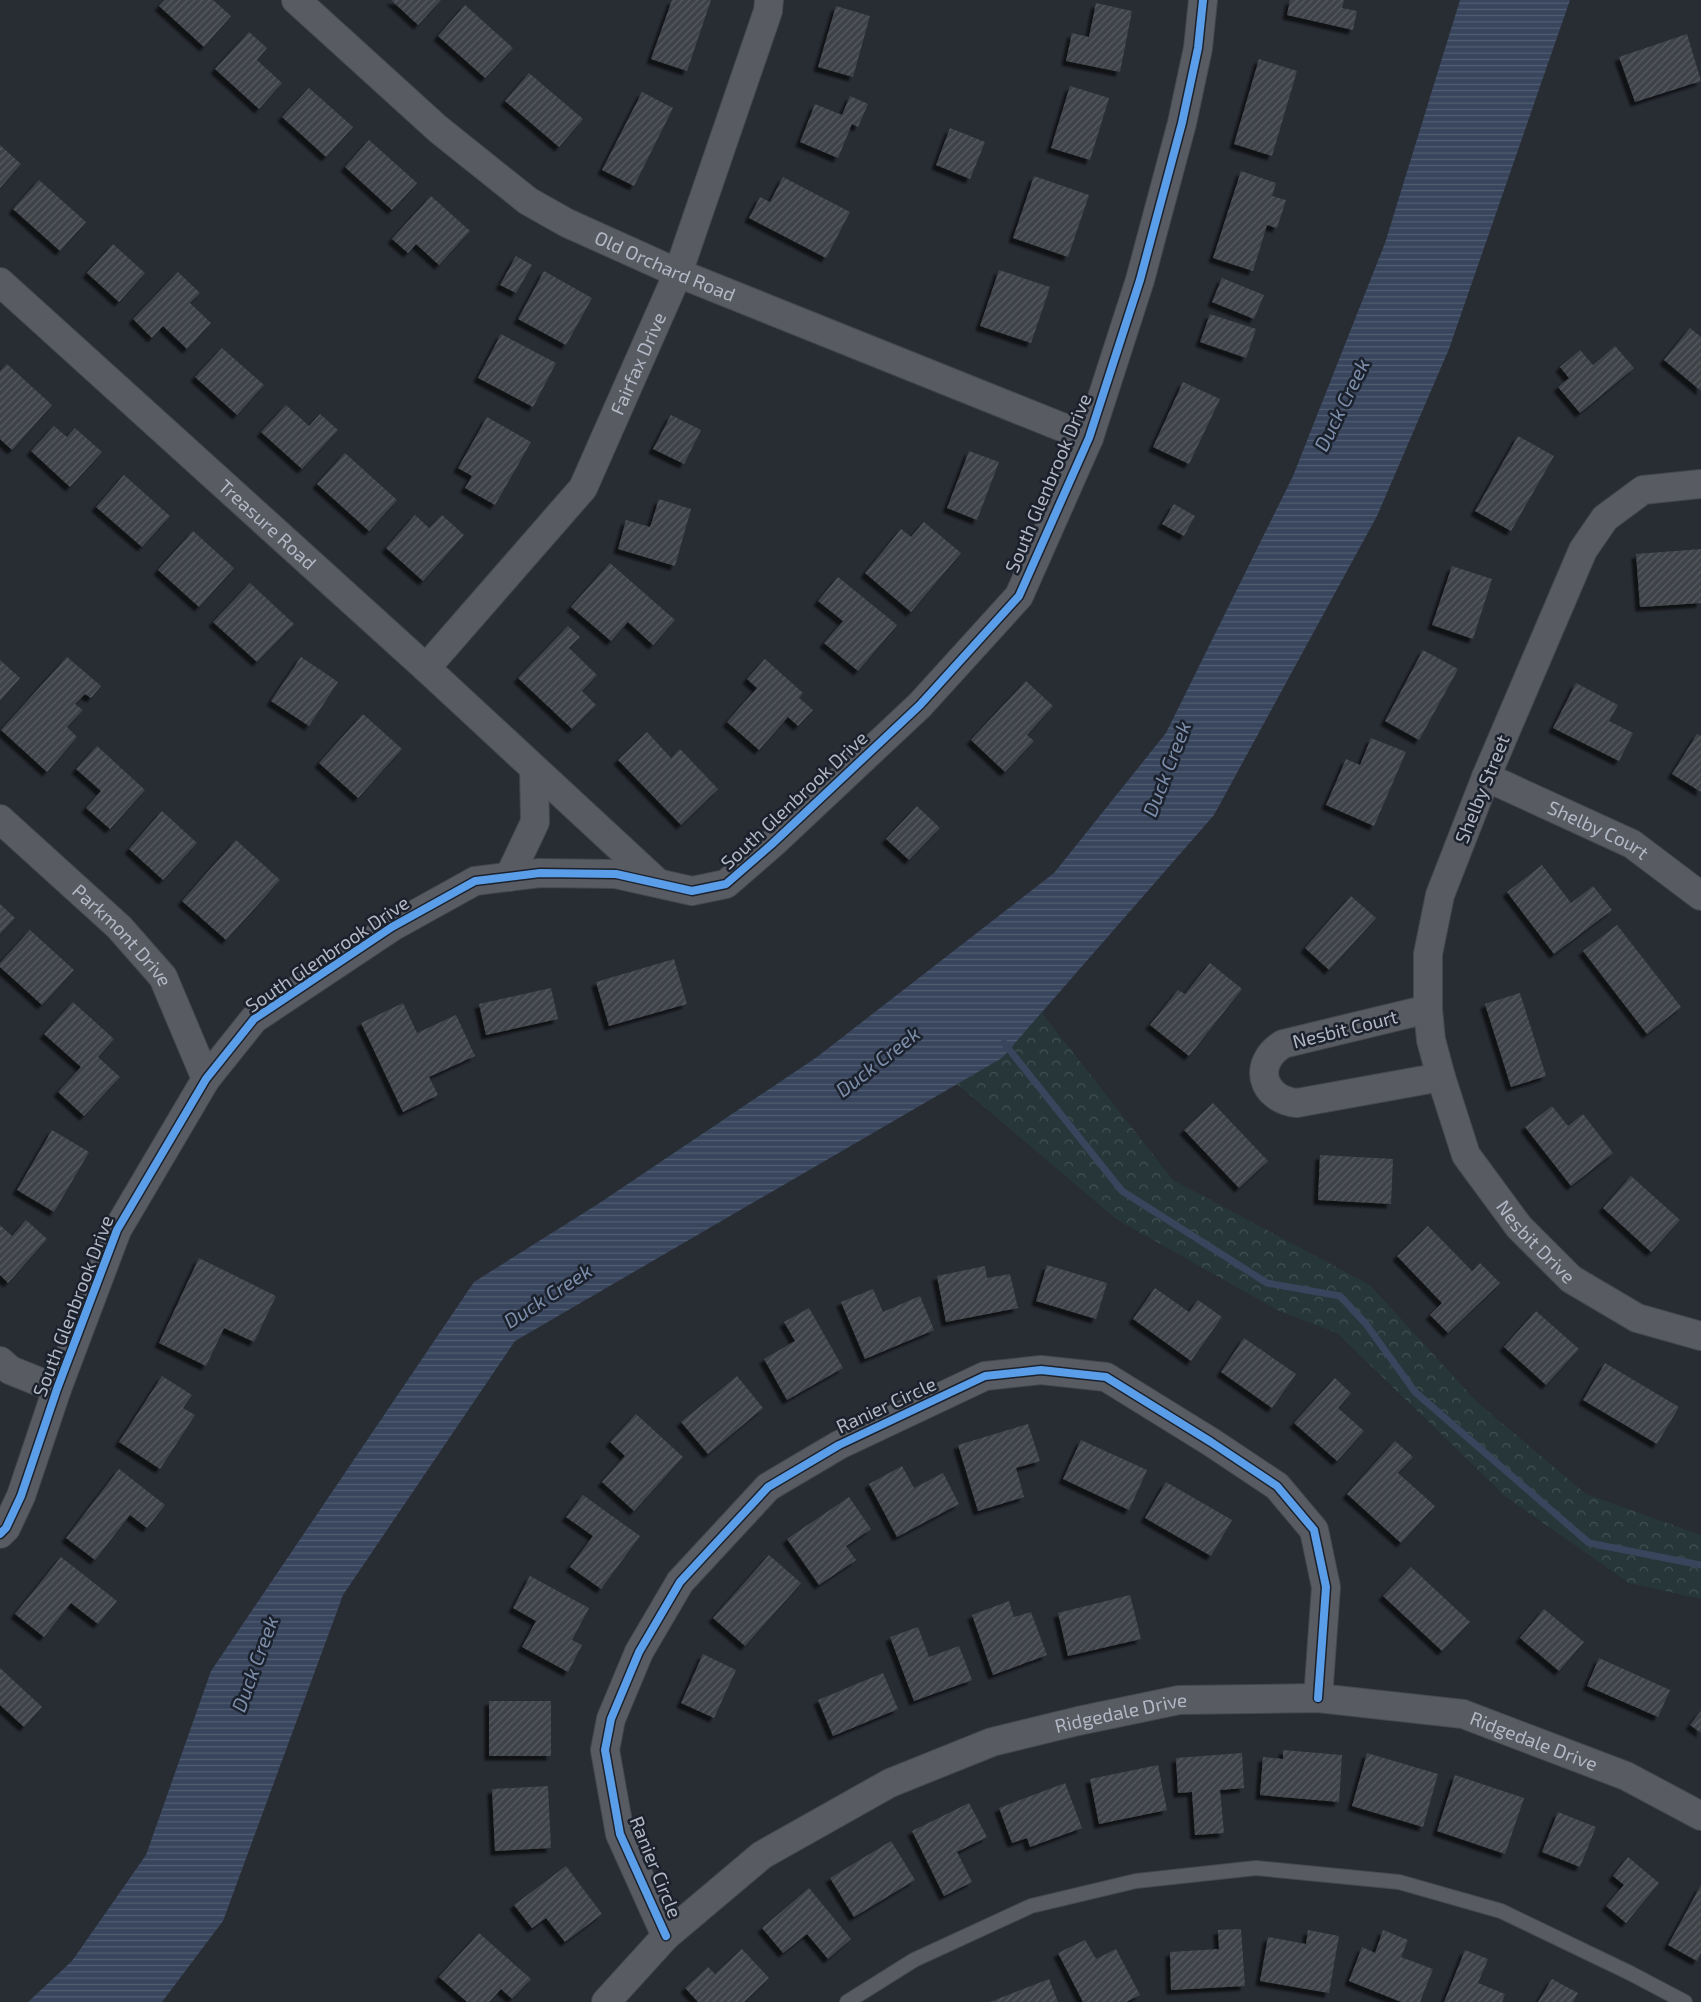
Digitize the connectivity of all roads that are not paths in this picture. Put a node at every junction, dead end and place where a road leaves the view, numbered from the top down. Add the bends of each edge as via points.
1 (296, 0) edge
2 (1203, 0) edge
3 (768, 5) edge
4 (678, 273) junction
5 (0, 282) edge
6 (1089, 438) junction
7 (1701, 484) edge
8 (426, 668) junction
9 (534, 769) junction
10 (1486, 777) junction
11 (0, 819) edge
12 (509, 877) junction
13 (658, 883) junction
14 (1701, 896) edge
15 (1428, 1008) junction
16 (1441, 1077) junction
17 (206, 1079) junction
18 (1701, 1336) edge
19 (0, 1361) edge
20 (58, 1389) junction
21 (0, 1534) edge
22 (1318, 1698) junction
23 (1701, 1816) edge
24 (666, 1936) junction
25 (606, 2002) edge
26 (846, 2002) edge
27 (1685, 2002) edge

1 - 4 street, Old Orchard Road via 438,129 528,201 567,223
2 - 6 street, South Glenbrook Drive via 1198,48 1182,123 1140,280
3 - 4 street, Fairfax Drive
4 - 6 street, Old Orchard Road
4 - 8 street, Fairfax Drive via 583,488
5 - 8 street, Treasure Road
6 - 13 street, South Glenbrook Drive via 1019,596 920,705 726,884 692,891
7 - 10 street, Shelby Street via 1644,490 1605,518 1583,550
8 - 9 street, Treasure Road
9 - 12 street via 535,822
9 - 13 street, Treasure Road
10 - 14 street, Shelby Court via 1632,844
10 - 15 street, Shelby Street via 1440,895 1428,954
11 - 17 street, Parkmont Drive via 119,927 163,978
12 - 13 street, South Glenbrook Drive via 540,873 616,874
12 - 17 street, South Glenbrook Drive via 475,881 384,932 254,1019
15 - 16 street, Shelby Street via 1431,1040
15 - 16 street, Nesbit Court via 1283,1044 1269,1056 1264,1074 1266,1084 1279,1099 1297,1103
16 - 18 street, Nesbit Drive via 1466,1154 1519,1227 1571,1279 1637,1318
17 - 20 street, South Glenbrook Drive via 117,1230
19 - 20 street via 10,1370
20 - 21 street, South Glenbrook Drive via 21,1496
22 - 23 street, Ridgedale Drive via 1463,1714 1626,1776
22 - 24 street, Ridgedale Drive via 1179,1700 992,1742 890,1783 762,1855
22 - 24 street, Ranier Circle via 1326,1587 1314,1530 1277,1486 1106,1377 1041,1370 985,1376 839,1445 768,1487 680,1582 639,1652 611,1719 605,1750 620,1834
24 - 25 street, Ridgedale Drive
26 - 27 lane via 914,1960 1031,1906 1136,1881 1256,1868 1400,1882 1501,1911

